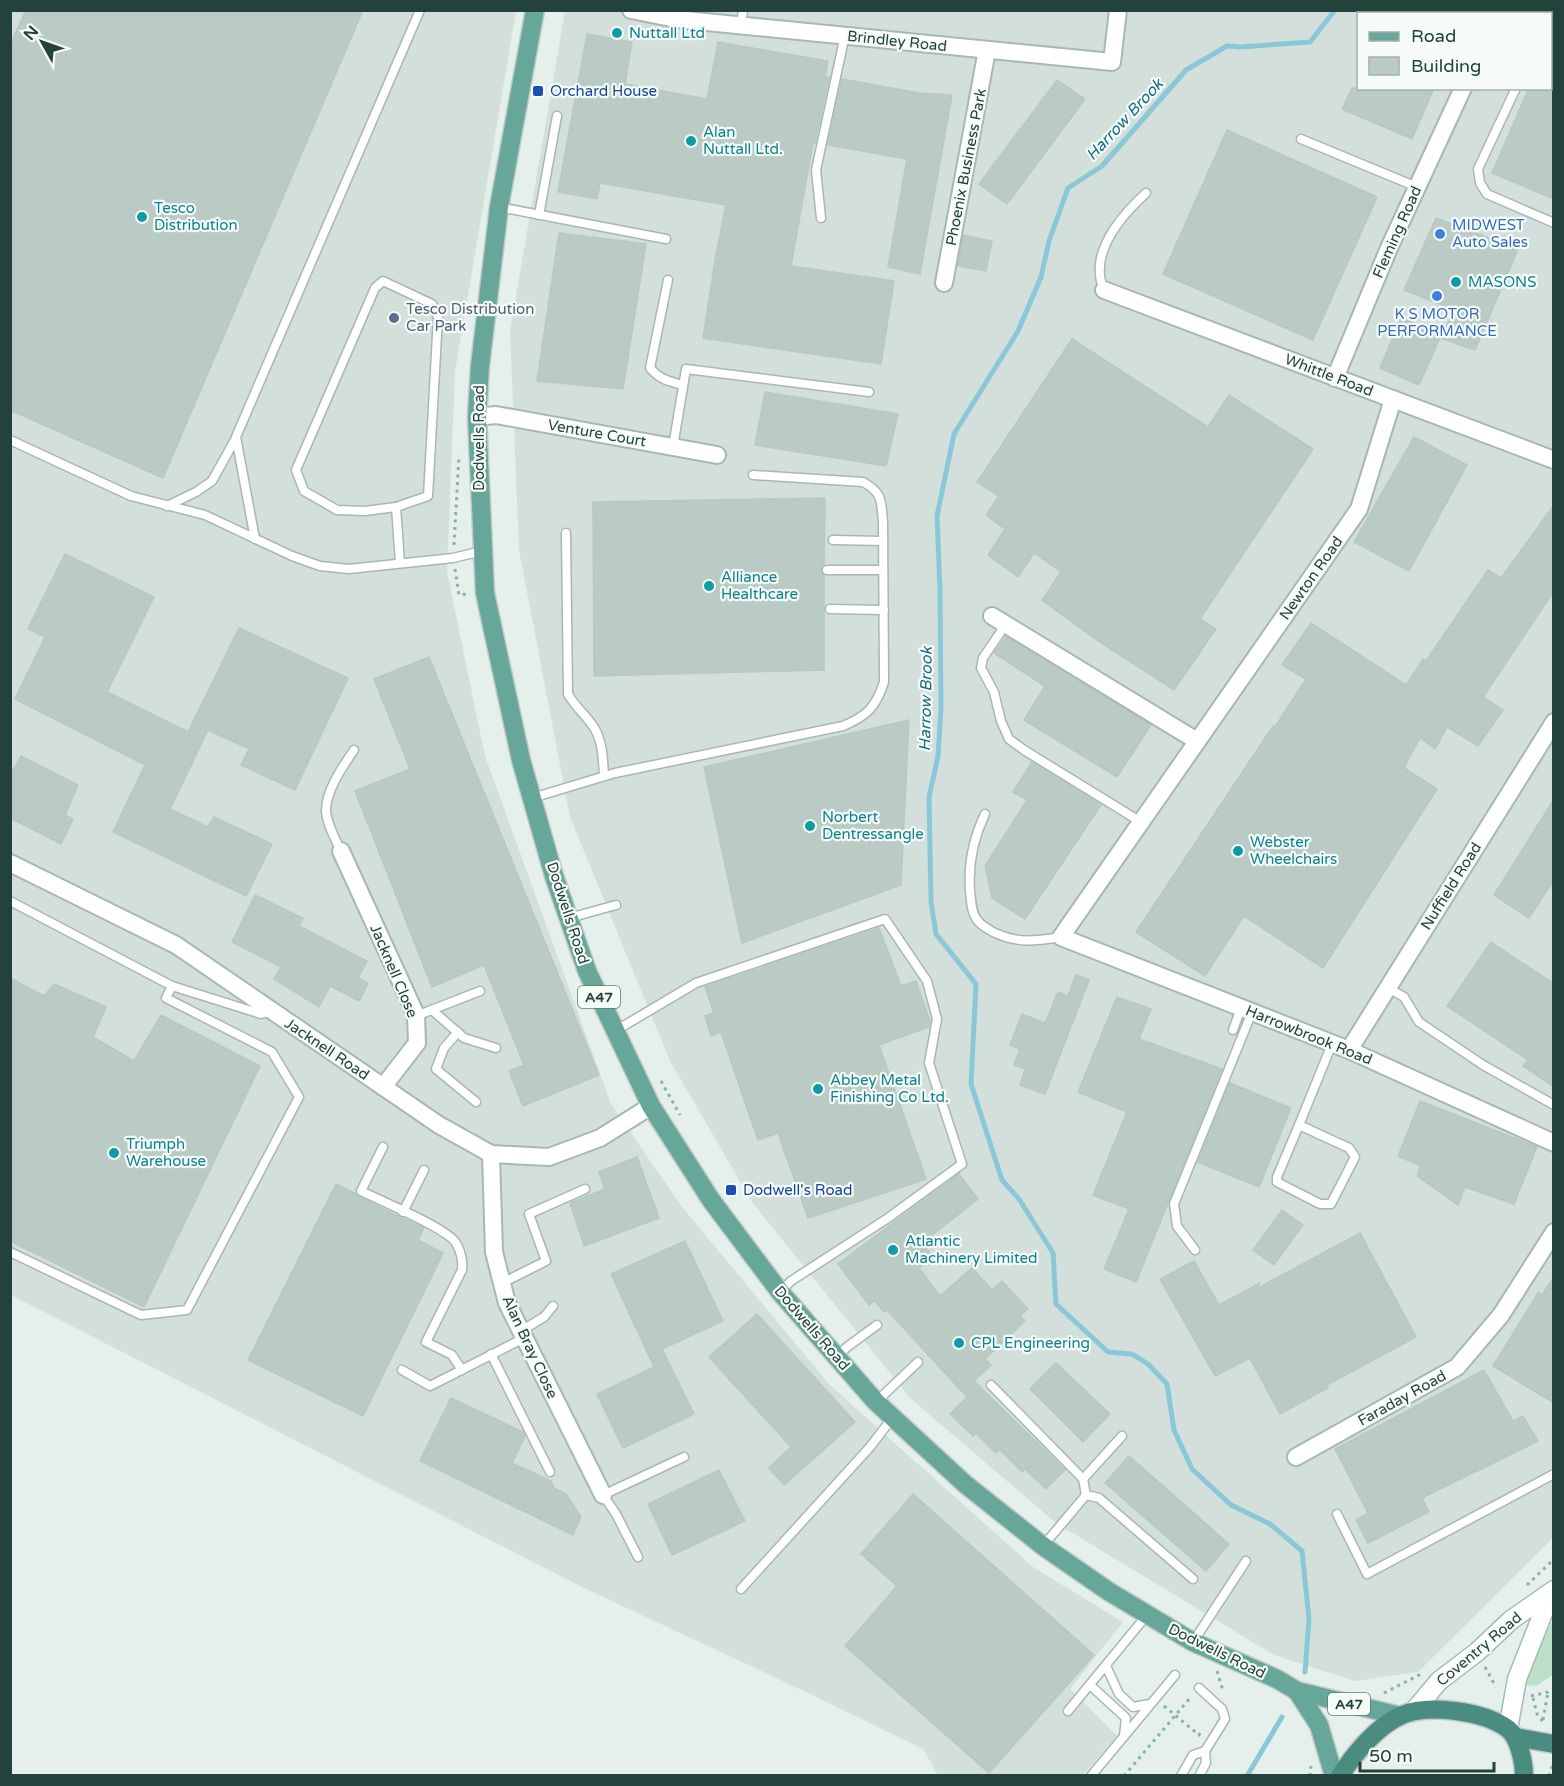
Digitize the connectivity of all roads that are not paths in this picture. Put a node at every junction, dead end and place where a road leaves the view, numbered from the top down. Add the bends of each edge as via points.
1 (420, 10) edge
2 (535, 10) edge
3 (632, 10) edge
4 (1118, 10) edge
5 (742, 18) edge
6 (845, 36) junction
7 (987, 50) junction
8 (1462, 90) edge
9 (1514, 90) edge
10 (557, 116) dead end
11 (1301, 140) dead end
12 (1417, 188) junction
13 (1146, 193) dead end
14 (499, 207) junction
15 (539, 215) junction
16 (821, 218) dead end
17 (1554, 223) edge
18 (666, 239) dead end
19 (668, 280) dead end
20 (944, 283) dead end
21 (1104, 290) joint
22 (1335, 378) junction
23 (683, 385) junction
24 (869, 392) dead end
25 (1393, 399) junction
26 (477, 417) junction
27 (236, 437) junction
28 (10, 440) edge
29 (673, 447) junction
30 (717, 455) dead end
31 (1554, 460) edge
32 (753, 475) dead end
33 (167, 506) junction
34 (396, 507) junction
35 (566, 533) dead end
36 (255, 539) junction
37 (833, 540) dead end
38 (883, 541) junction
39 (482, 551) junction
40 (400, 563) junction
41 (828, 570) dead end
42 (883, 570) junction
43 (830, 609) dead end
44 (884, 610) junction
45 (999, 620) joint
46 (1554, 722) edge
47 (1197, 741) junction
48 (354, 750) dead end
49 (604, 776) junction
50 (532, 798) junction
51 (985, 814) dead end
52 (1141, 822) junction
53 (341, 851) joint
54 (10, 863) edge
55 (10, 901) edge
56 (616, 905) dead end
57 (569, 918) junction
58 (1061, 937) junction
59 (172, 986) junction
60 (1388, 988) junction
61 (480, 991) dead end
62 (432, 1010) junction
63 (1246, 1010) junction
64 (272, 1011) junction
65 (416, 1016) junction
66 (1233, 1030) dead end
67 (615, 1031) junction
68 (458, 1032) junction
69 (1332, 1044) junction
70 (496, 1048) dead end
71 (1349, 1050) junction
72 (383, 1087) junction
73 (476, 1102) dead end
74 (651, 1106) junction
75 (1554, 1106) edge
76 (1299, 1125) junction
77 (1554, 1143) edge
78 (383, 1147) dead end
79 (491, 1154) junction
80 (424, 1170) dead end
81 (585, 1189) dead end
82 (403, 1212) junction
83 (1554, 1232) edge
84 (1195, 1250) dead end
85 (10, 1252) edge
86 (502, 1283) junction
87 (780, 1292) junction
88 (553, 1306) dead end
89 (877, 1325) dead end
90 (522, 1335) junction
91 (492, 1354) junction
92 (837, 1357) junction
93 (918, 1362) dead end
94 (402, 1370) dead end
95 (462, 1370) junction
96 (991, 1385) dead end
97 (876, 1402) junction
98 (893, 1418) junction
99 (1122, 1436) dead end
100 (684, 1457) dead end
101 (1296, 1457) dead end
102 (549, 1472) dead end
103 (1554, 1474) edge
104 (1083, 1479) junction
105 (1086, 1495) junction
106 (603, 1496) junction
107 (1337, 1514) dead end
108 (1043, 1546) junction
109 (638, 1557) dead end
110 (1246, 1560) dead end
111 (1193, 1579) dead end
112 (741, 1589) dead end
113 (1552, 1592) edge
114 (1147, 1615) junction
115 (1193, 1642) junction
116 (1106, 1666) junction
117 (1175, 1675) dead end
118 (1090, 1685) junction
119 (1199, 1688) dead end
120 (1298, 1691) junction
121 (1153, 1701) junction
122 (1068, 1711) dead end
123 (1407, 1714) junction
124 (1512, 1733) junction
125 (1124, 1736) junction
126 (1552, 1737) edge
127 (1205, 1751) junction
128 (1091, 1776) edge
129 (1181, 1776) edge
130 (1199, 1776) edge
131 (1334, 1776) edge
132 (1340, 1776) edge
133 (1524, 1776) edge

1 - 27 lane
2 - 14 main road, Dodwells Road / A47
3 - 5 street, Brindley Road via 676,19
4 - 7 street, Brindley Road via 1112,62
5 - 6 street, Brindley Road
6 - 7 street, Brindley Road
6 - 16 lane via 816,170
7 - 20 street, Phoenix Business Park
8 - 12 street, Fleming Road
9 - 17 lane via 1478,169 1480,183 1487,194
10 - 15 lane
11 - 12 lane
12 - 22 street, Fleming Road
13 - 21 lane via 1120,222 1102,253 1099,279
14 - 15 lane
14 - 26 main road, Dodwells Road / A47
15 - 18 lane
19 - 23 lane via 650,368 664,380
21 - 22 street, Whittle Road
22 - 25 street, Whittle Road
23 - 24 lane via 686,369
23 - 29 lane
25 - 31 street, Whittle Road
25 - 47 street, Newton Road via 1359,509
26 - 29 street, Venture Court via 496,415
26 - 39 main road, Dodwells Road / A47
27 - 33 lane via 212,481
27 - 36 lane
28 - 33 lane via 131,496
29 - 30 street, Venture Court
32 - 38 lane via 863,482 875,488 881,496
33 - 36 lane via 205,515
34 - 34 lane via 337,510 304,491 296,470 375,288 383,281 432,304 438,318 428,496
34 - 40 lane
35 - 49 lane via 568,694 595,728 602,748
36 - 40 lane via 320,566 349,569
37 - 38 lane
38 - 42 lane
39 - 40 lane
39 - 50 main road, Dodwells Road / A47 via 485,593
41 - 42 lane
42 - 44 lane
43 - 44 lane
44 - 49 lane via 884,682 878,700 867,713 843,726
45 - 47 street
45 - 52 lane via 981,668 994,692 1009,739
46 - 60 street, Nuffield Road
47 - 52 street, Newton Road
48 - 53 lane via 329,795 326,812
49 - 50 lane
50 - 57 main road, Dodwells Road / A47
51 - 58 lane via 970,856 969,882 977,920 1007,938 1030,942
52 - 58 street, Newton Road
53 - 65 street, Jacknell Close
54 - 64 street, Jacknell Road via 176,945
55 - 59 lane
56 - 57 lane
57 - 67 main road, Dodwells Road / A47 via 587,971
58 - 63 street, Harrowbrook Road
59 - 64 lane via 261,1014
59 - 85 lane via 166,998 272,1052 299,1097 187,1310 141,1315
60 - 71 street, Nuffield Road
60 - 75 lane via 1404,998 1419,1022
61 - 62 lane
62 - 65 lane
62 - 68 lane
63 - 66 lane
63 - 69 street, Harrowbrook Road
63 - 84 lane via 1174,1204 1177,1226
64 - 72 street, Jacknell Road
65 - 72 street, Jacknell Close via 417,1043
67 - 74 main road, Dodwells Road / A47
67 - 87 lane via 696,983 885,919 927,981 937,1019 930,1064 963,1164
68 - 70 lane
68 - 73 lane via 444,1048 436,1069
69 - 71 street, Harrowbrook Road
69 - 76 lane
71 - 77 street, Harrowbrook Road
72 - 79 street, Jacknell Road
74 - 79 street, Jacknell Road via 600,1138 549,1157
74 - 87 main road, Dodwells Road / A47 via 711,1200
76 - 76 lane via 1353,1152 1331,1204 1320,1204 1277,1182
78 - 82 lane via 361,1191
79 - 86 street, Alan Bray Close via 494,1252
80 - 82 lane
81 - 86 lane via 529,1214 546,1261
82 - 95 lane via 456,1242 462,1270 426,1342 452,1355
83 - 101 street, Faraday Road via 1501,1315 1457,1367
86 - 90 street, Alan Bray Close
87 - 92 main road, Dodwells Road / A47
88 - 90 lane
89 - 92 lane
90 - 91 lane
90 - 106 street, Alan Bray Close
91 - 95 lane
91 - 102 lane
92 - 97 main road, Dodwells Road / A47
93 - 97 lane
94 - 95 lane via 430,1386
96 - 104 lane
97 - 98 main road, Dodwells Road / A47
98 - 108 main road, Dodwells Road / A47 via 965,1484
98 - 112 lane
99 - 104 lane
100 - 106 lane
103 - 107 lane via 1367,1574
104 - 105 lane
105 - 108 lane
105 - 111 lane via 1099,1498
106 - 109 lane
108 - 114 main road, Dodwells Road / A47
110 - 115 lane
113 - 123 main road, Coventry Road via 1511,1620 1439,1681
113 - 124 main road, Coventry Road via 1517,1679 1524,1696
114 - 115 main road, Dodwells Road / A47
114 - 116 lane
115 - 120 main road, Dodwells Road / A47
116 - 118 lane
116 - 121 lane via 1119,1694 1133,1707
117 - 121 lane
118 - 122 lane
118 - 125 lane via 1126,1718
119 - 127 lane via 1222,1708 1225,1719
120 - 123 main road, Dodwells Road / A47
120 - 131 main road, Dodwells Road / A47 via 1319,1725
121 - 125 lane
123 - 124 highway via 1464,1712 1491,1720
123 - 132 highway via 1370,1740
124 - 126 highway
124 - 133 highway
125 - 128 lane
127 - 129 lane via 1193,1755
127 - 130 lane via 1206,1763

